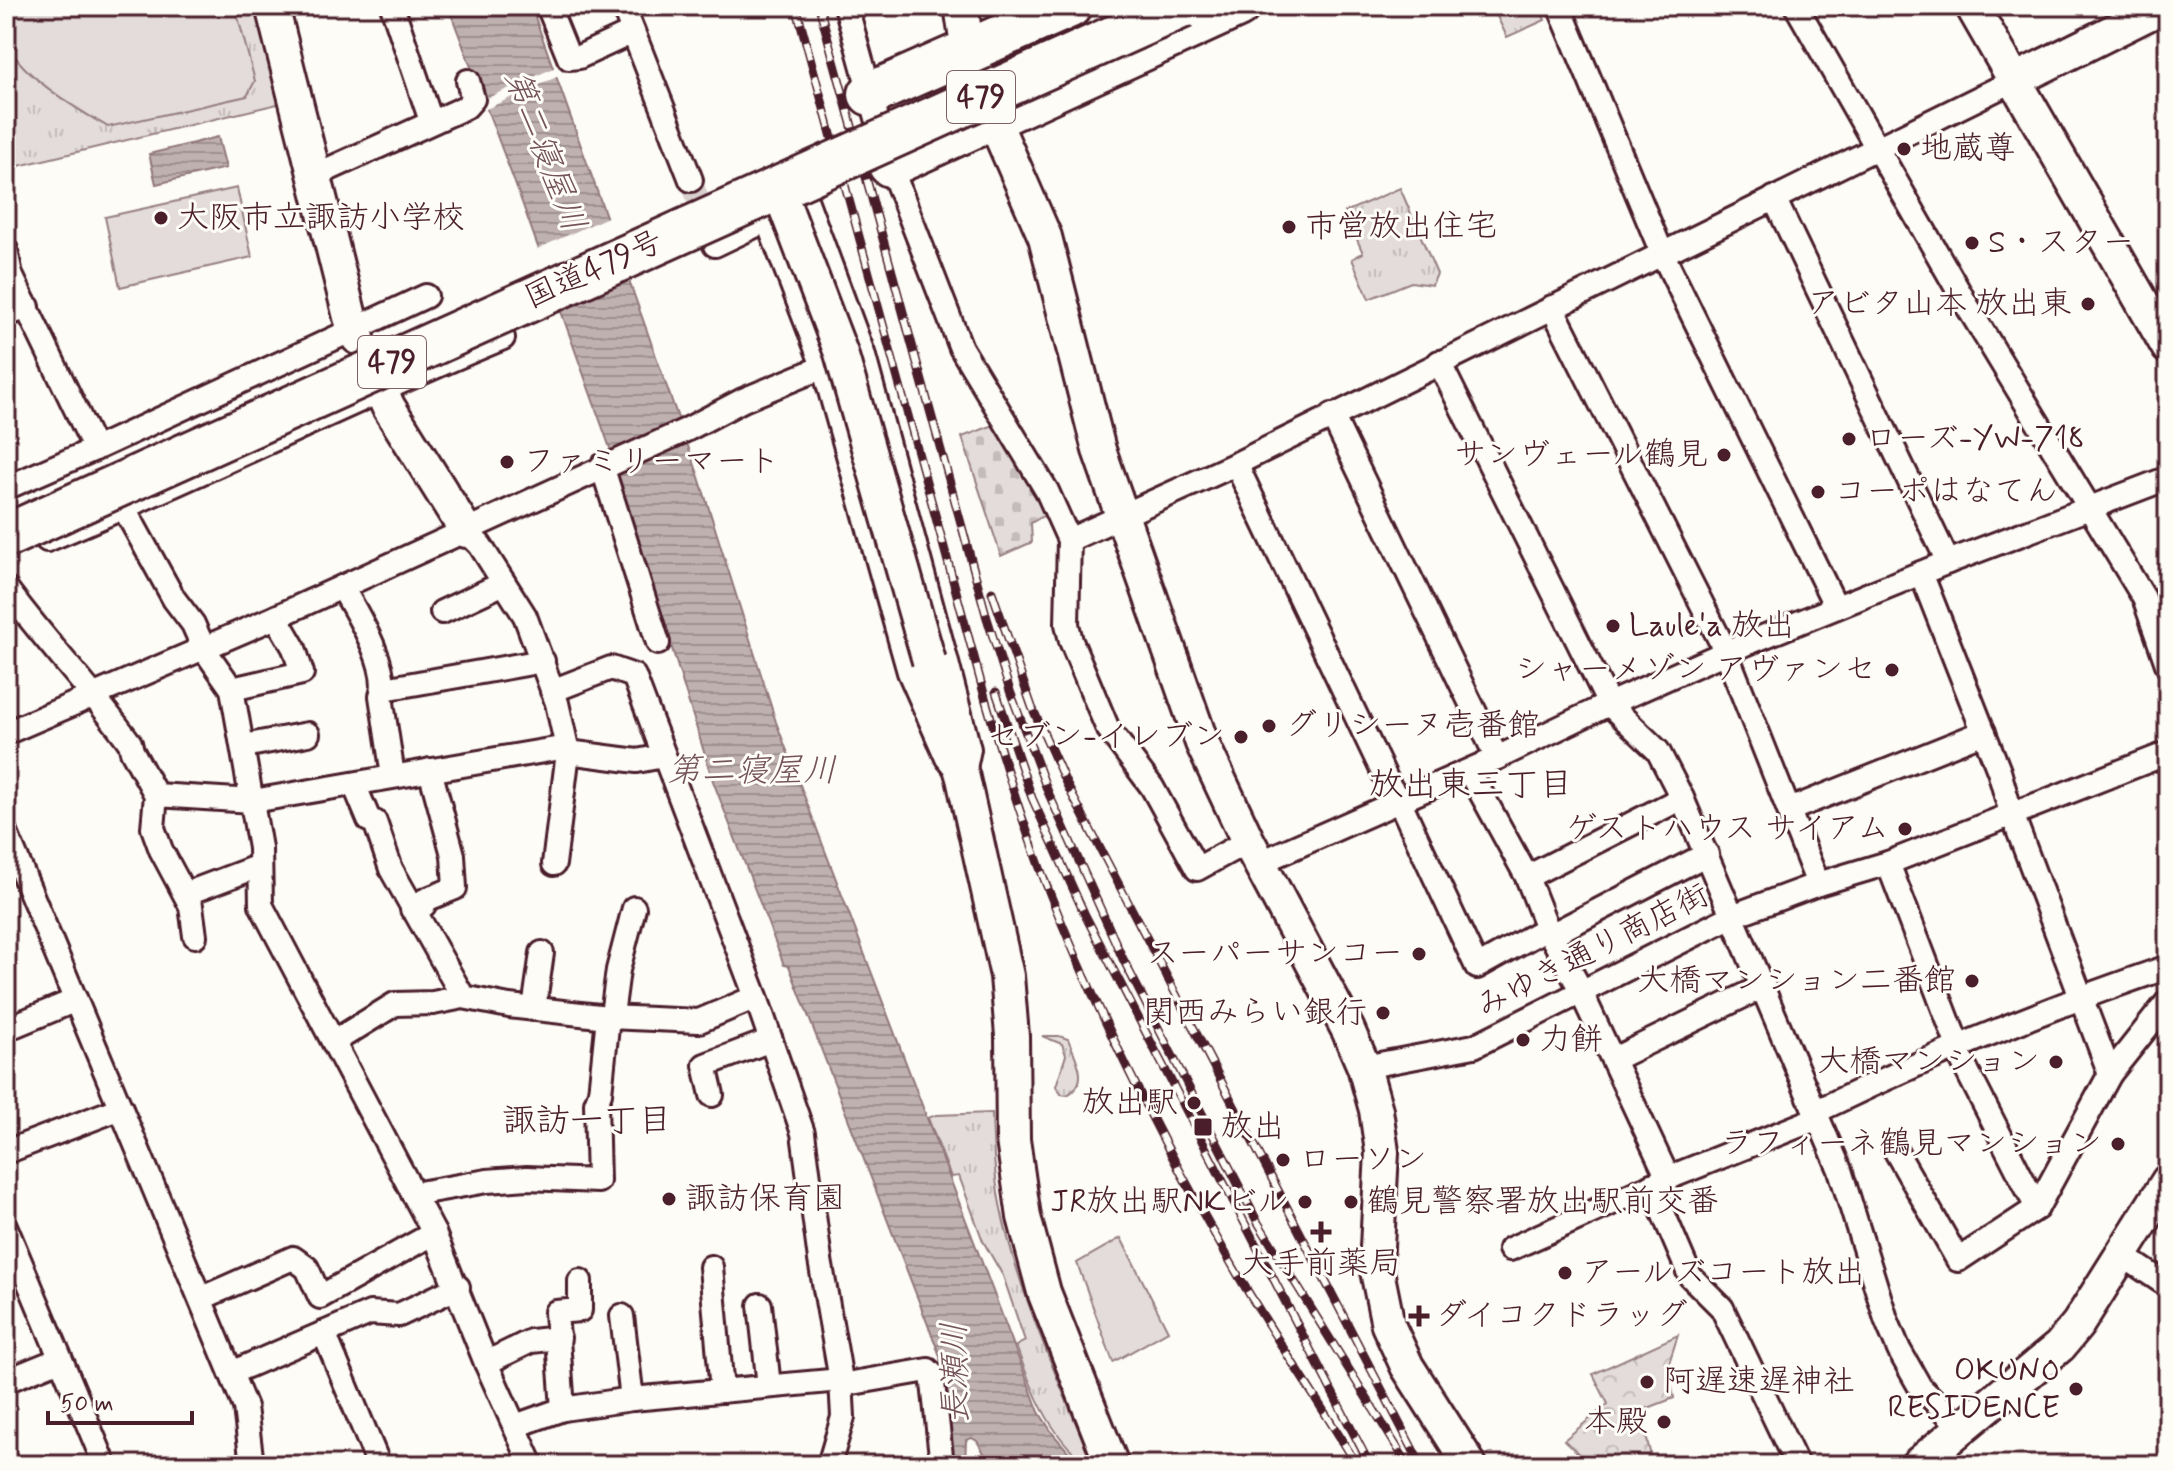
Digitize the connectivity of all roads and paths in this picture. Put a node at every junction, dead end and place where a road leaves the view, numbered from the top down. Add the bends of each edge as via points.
1 (272, 6) edge
2 (392, 6) edge
3 (548, 6) edge
4 (623, 6) edge
5 (846, 6) edge
6 (961, 6) edge
7 (1070, 6) edge
8 (1124, 6) edge
9 (1183, 6) edge
10 (1238, 6) edge
11 (1559, 6) edge
12 (1796, 6) edge
13 (1972, 6) edge
14 (2163, 10) edge
15 (633, 32) junction
16 (968, 51) junction
17 (2015, 80) junction
18 (468, 81) dead end
19 (870, 94) junction
20 (993, 118) junction
21 (431, 121) junction
22 (1877, 149) junction
23 (890, 165) junction
24 (316, 175) junction
25 (691, 180) tunnel mouth
26 (771, 191) junction
27 (1774, 198) junction
28 (712, 236) dead end
29 (6, 250) edge
30 (1662, 253) junction
31 (426, 296) dead end
32 (28, 307) junction
33 (1552, 307) junction
34 (6, 315) edge
35 (356, 334) junction
36 (2165, 335) edge
37 (503, 338) dead end
38 (863, 353) junction
39 (1439, 362) junction
40 (823, 366) junction
41 (379, 387) junction
42 (1332, 415) junction
43 (95, 449) junction
44 (1236, 464) junction
45 (606, 465) junction
46 (2168, 478) edge
47 (6, 488) edge
48 (124, 508) junction
49 (2088, 508) junction
50 (6, 509) edge
51 (1122, 517) junction
52 (466, 531) junction
53 (6, 536) edge
54 (1069, 540) junction
55 (6, 556) edge
56 (1948, 562) junction
57 (1921, 573) junction
58 (504, 583) junction
59 (342, 587) junction
60 (6, 588) edge
61 (1836, 607) junction
62 (442, 612) dead end
63 (276, 617) junction
64 (658, 643) dead end
65 (204, 649) junction
66 (1726, 652) junction
67 (543, 661) junction
68 (2168, 667) edge
69 (232, 689) junction
70 (384, 689) junction
71 (552, 691) junction
72 (95, 696) junction
73 (1609, 704) junction
74 (1984, 732) junction
75 (6, 733) edge
76 (308, 734) dead end
77 (244, 746) junction
78 (568, 750) junction
79 (2168, 753) edge
80 (663, 756) junction
81 (1497, 758) junction
82 (430, 770) junction
83 (1469, 771) junction
84 (393, 776) junction
85 (963, 778) junction
86 (354, 784) junction
87 (156, 795) junction
88 (1682, 798) junction
89 (1399, 800) junction
90 (253, 801) junction
91 (1789, 810) junction
92 (2013, 816) junction
93 (6, 833) edge
94 (1254, 852) junction
95 (1707, 854) junction
96 (1888, 863) junction
97 (554, 864) dead end
98 (259, 866) junction
99 (1527, 877) junction
100 (1818, 884) junction
101 (185, 894) junction
102 (634, 908) dead end
103 (412, 909) junction
104 (1732, 916) junction
105 (1549, 932) junction
106 (195, 936) dead end
107 (542, 953) dead end
108 (2168, 967) edge
109 (1764, 986) junction
110 (1582, 994) junction
111 (2081, 996) junction
112 (463, 997) junction
113 (756, 997) junction
114 (76, 1000) junction
115 (2168, 1001) edge
116 (534, 1009) junction
117 (610, 1016) junction
118 (6, 1029) edge
119 (771, 1040) junction
120 (335, 1041) junction
121 (1956, 1046) junction
122 (1614, 1059) junction
123 (1364, 1067) junction
124 (2110, 1074) junction
125 (712, 1095) dead end
126 (121, 1108) junction
127 (1816, 1115) junction
128 (1894, 1148) dead end
129 (6, 1152) edge
130 (2168, 1181) edge
131 (1660, 1182) junction
132 (413, 1194) junction
133 (2037, 1208) junction
134 (6, 1228) edge
135 (434, 1233) junction
136 (1510, 1249) dead end
137 (2122, 1255) junction
138 (711, 1267) dead end
139 (580, 1281) dead end
140 (2168, 1286) edge
141 (458, 1287) junction
142 (320, 1297) junction
143 (202, 1298) junction
144 (760, 1305) dead end
145 (622, 1316) dead end
146 (327, 1331) junction
147 (559, 1338) junction
148 (60, 1359) junction
149 (486, 1363) junction
150 (231, 1373) junction
151 (6, 1381) edge
152 (841, 1383) junction
153 (769, 1386) junction
154 (722, 1391) junction
155 (632, 1399) junction
156 (563, 1409) junction
157 (515, 1426) junction
158 (1962, 1428) junction
159 (105, 1465) edge
160 (252, 1465) edge
161 (379, 1465) edge
162 (532, 1465) edge
163 (829, 1465) edge
164 (942, 1465) edge
165 (1112, 1465) edge
166 (1470, 1465) edge
167 (1797, 1465) edge
168 (1917, 1465) edge

1 - 24 street
2 - 21 street
3 - 15 street via 569,58
4 - 15 street
5 - 19 street
6 - 16 street
7 - 16 highway
8 - 26 highway, 国道479号 / 479
9 - 26 highway, 国道479号 / 479, bridge
10 - 20 highway
11 - 30 street
12 - 22 street
13 - 17 street
14 - 17 street
15 - 25 street
16 - 19 highway
16 - 20 street
17 - 22 street
17 - 36 street
18 - 21 street via 470,105
19 - 23 street
20 - 23 highway
20 - 51 street via 1045,237 1099,450
21 - 24 street
22 - 27 street
22 - 49 street
23 - 54 street via 961,348 1047,491
24 - 35 street
26 - 28 street via 715,245
26 - 38 street via 807,202
26 - 40 street
26 - 50 highway, 国道479号 / 479
26 - 53 highway, 国道479号 / 479, bridge
26 - 85 street, bridge via 841,353
27 - 30 street
27 - 56 street
29 - 32 street via 11,275
30 - 33 street
30 - 61 street
31 - 35 street
32 - 34 street
32 - 43 street
33 - 39 street
33 - 66 street
35 - 43 street
37 - 41 street
38 - 40 street
38 - 85 street via 969,749
39 - 42 street
39 - 73 street
40 - 45 street
40 - 85 street via 909,672 947,758
41 - 48 street
41 - 52 street
42 - 44 street
42 - 81 street
43 - 47 street
44 - 51 street
44 - 89 street
45 - 52 street
45 - 64 street
46 - 49 street
48 - 55 street
48 - 65 street
49 - 56 street
49 - 68 street via 2144,598
51 - 54 street
51 - 94 street via 1202,743
52 - 58 street
52 - 59 street
54 - 94 street via 1067,624 1107,727 1152,787 1197,869
56 - 57 street
57 - 61 street
57 - 74 street
58 - 62 street
58 - 67 street via 525,616
59 - 63 street
59 - 70 street via 369,634
60 - 72 street
61 - 66 street
63 - 65 street
63 - 69 street via 302,673
65 - 69 street
65 - 72 street
66 - 73 street
66 - 91 street
67 - 70 street
67 - 71 street
69 - 77 street
70 - 84 street
71 - 78 street
71 - 80 street via 611,668 634,676
72 - 75 street
72 - 87 street via 130,743
73 - 81 street
73 - 88 street via 1658,751
74 - 91 street
74 - 92 street
76 - 77 street
77 - 90 street
78 - 80 street via 637,761
78 - 82 street
78 - 97 street
79 - 92 street, みゆき通り商店街
80 - 113 street
81 - 83 street
82 - 84 street
82 - 103 street via 453,855 455,888
83 - 89 street
83 - 99 street
84 - 86 street
85 - 165 street via 1007,976 1013,1140 1024,1217 1044,1292
86 - 90 street
86 - 103 street
87 - 90 street
87 - 101 street via 153,828
88 - 95 street
88 - 99 street
89 - 94 street
89 - 105 street via 1477,967
90 - 98 street
91 - 100 street
92 - 96 street, みゆき通り商店街
92 - 111 street
93 - 114 street
94 - 123 street
95 - 104 street
95 - 105 street
96 - 100 street, みゆき通り商店街
96 - 121 street
98 - 101 street
98 - 120 street via 261,905
99 - 105 street
100 - 104 street, みゆき通り商店街
101 - 106 street
102 - 117 street
103 - 112 street
104 - 109 street
104 - 110 street, みゆき通り商店街
105 - 110 street
107 - 116 street
108 - 111 street
109 - 122 street
109 - 127 street
110 - 122 street
110 - 123 street, みゆき通り商店街 via 1474,1046
111 - 121 street
111 - 124 street
112 - 116 street
112 - 120 street via 395,1004
113 - 117 street via 699,1021
113 - 119 street
114 - 118 street
114 - 126 street
115 - 124 street
116 - 117 street
117 - 132 street via 596,1103 598,1181 527,1178
119 - 125 street via 705,1065
119 - 152 street via 803,1133
120 - 132 street
121 - 127 street
121 - 133 street
122 - 131 street
123 - 166 street via 1382,1152 1376,1266 1388,1325 1407,1366
124 - 133 street
126 - 129 street
126 - 143 street
127 - 131 street
127 - 158 street via 1840,1170 1899,1350 1920,1387
128 - 133 street via 1958,1260
130 - 137 street
131 - 136 street
131 - 167 street via 1690,1276 1722,1308
132 - 135 street
134 - 148 street
135 - 141 street
135 - 142 street
137 - 140 street
137 - 158 street via 2060,1346
138 - 154 street
139 - 147 street via 580,1310 556,1312
141 - 146 street via 399,1315 370,1313
141 - 149 street
142 - 143 street via 307,1268 293,1258
142 - 146 street
143 - 150 street
144 - 153 street
145 - 155 street
146 - 150 street
146 - 161 street
147 - 149 street via 531,1341
147 - 156 street
148 - 151 street
148 - 159 street
149 - 157 street
150 - 160 street via 245,1407
152 - 153 street
152 - 163 street via 843,1417
152 - 164 street via 928,1370
153 - 154 street
154 - 155 street
155 - 156 street
156 - 157 street
157 - 162 street
158 - 168 street

